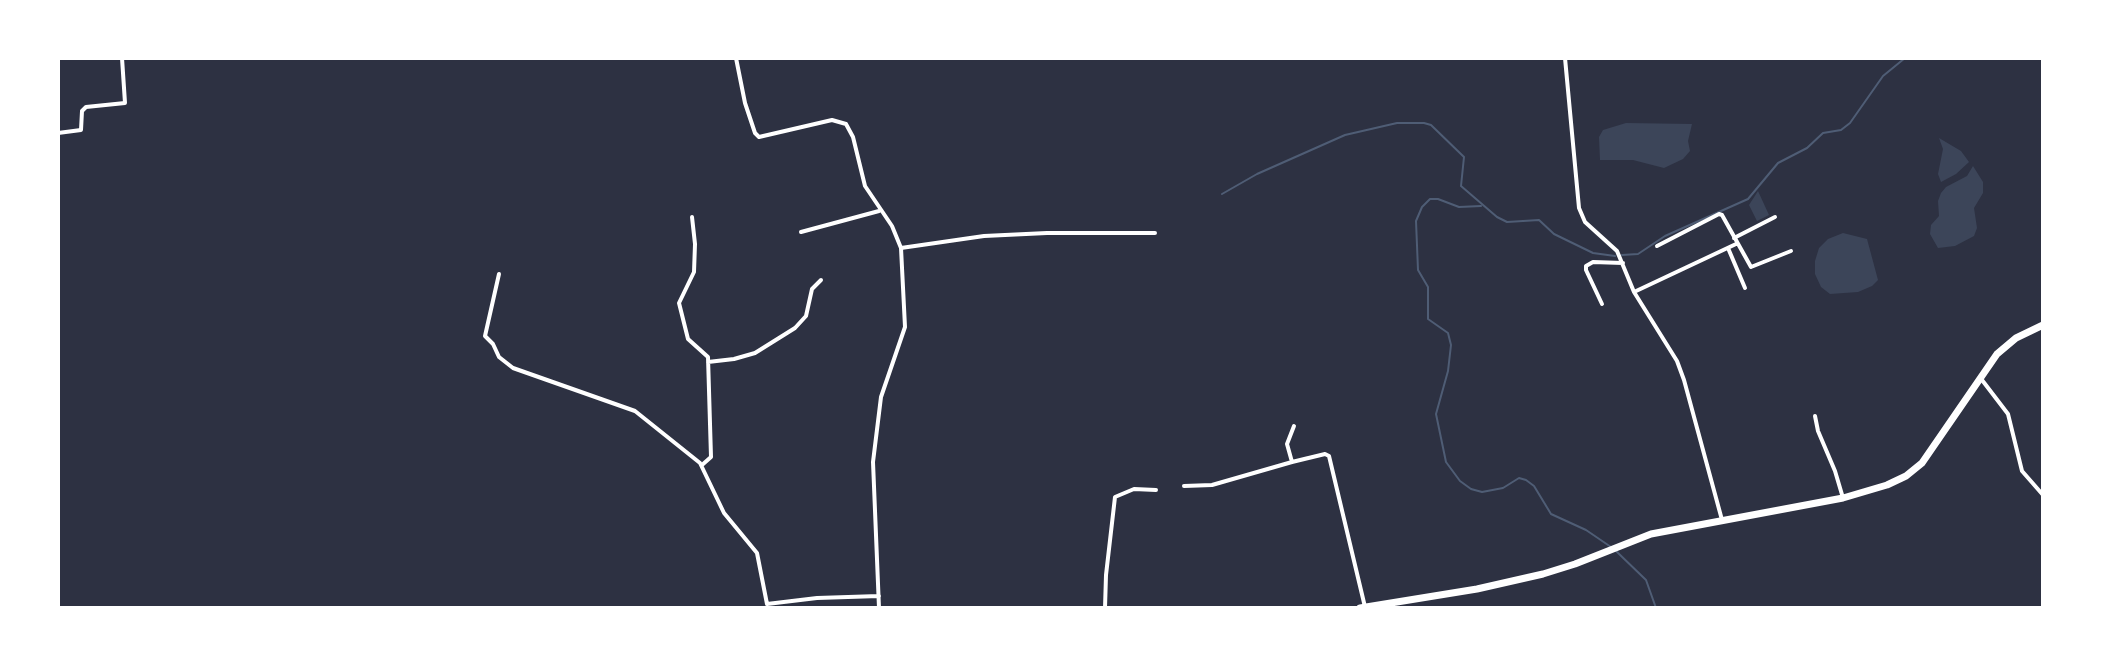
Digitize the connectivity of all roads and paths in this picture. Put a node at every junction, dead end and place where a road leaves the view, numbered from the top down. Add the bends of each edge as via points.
1 (122, 58) edge
2 (736, 58) edge
3 (1565, 58) edge
4 (58, 133) edge
5 (881, 211) junction
6 (692, 217) dead end
7 (1775, 217) dead end
8 (801, 232) dead end
9 (1155, 233) dead end
10 (1735, 241) junction
11 (1657, 246) dead end
12 (901, 248) junction
13 (1728, 248) junction
14 (1791, 251) dead end
15 (1623, 263) junction
16 (1749, 266) junction
17 (1740, 272) junction
18 (499, 274) dead end
19 (821, 280) dead end
20 (1745, 288) dead end
21 (1634, 292) junction
22 (1602, 304) dead end
23 (2043, 325) edge
24 (708, 362) junction
25 (1980, 378) junction
26 (1815, 416) dead end
27 (1294, 426) dead end
28 (1292, 462) junction
29 (702, 465) junction
30 (1184, 486) dead end
31 (1156, 490) dead end
32 (2043, 495) edge
33 (1843, 498) junction
34 (1722, 520) junction
35 (879, 596) junction
36 (879, 608) edge
37 (1105, 608) edge
38 (1363, 608) edge

1 - 4 street via 125,103 86,107 81,130
2 - 5 street via 757,135 842,121 851,131 865,186
3 - 15 street via 1579,208 1585,222
5 - 8 street
5 - 12 street
6 - 24 street via 694,272 679,303 688,339
7 - 10 street
9 - 12 street via 1015,234
10 - 11 street via 1719,214
10 - 13 street
10 - 16 street
12 - 35 street via 905,327 881,397 873,462
13 - 17 street
13 - 21 street
14 - 16 street
15 - 21 street
15 - 22 street via 1586,266
16 - 17 street
17 - 20 street
18 - 29 street via 485,337 505,363 635,411
19 - 24 street via 795,328 755,353
21 - 34 street via 1684,380
23 - 25 highway via 2006,345
24 - 29 street via 711,457
25 - 32 street via 2008,414 2022,471
25 - 33 highway via 1922,463 1887,485
26 - 33 street
27 - 28 street via 1287,444
28 - 30 street via 1212,485
28 - 38 street via 1329,456
29 - 35 street via 724,513 757,553 767,604
31 - 37 street via 1117,495
33 - 34 highway
34 - 38 highway via 1651,534 1543,574
35 - 36 street

